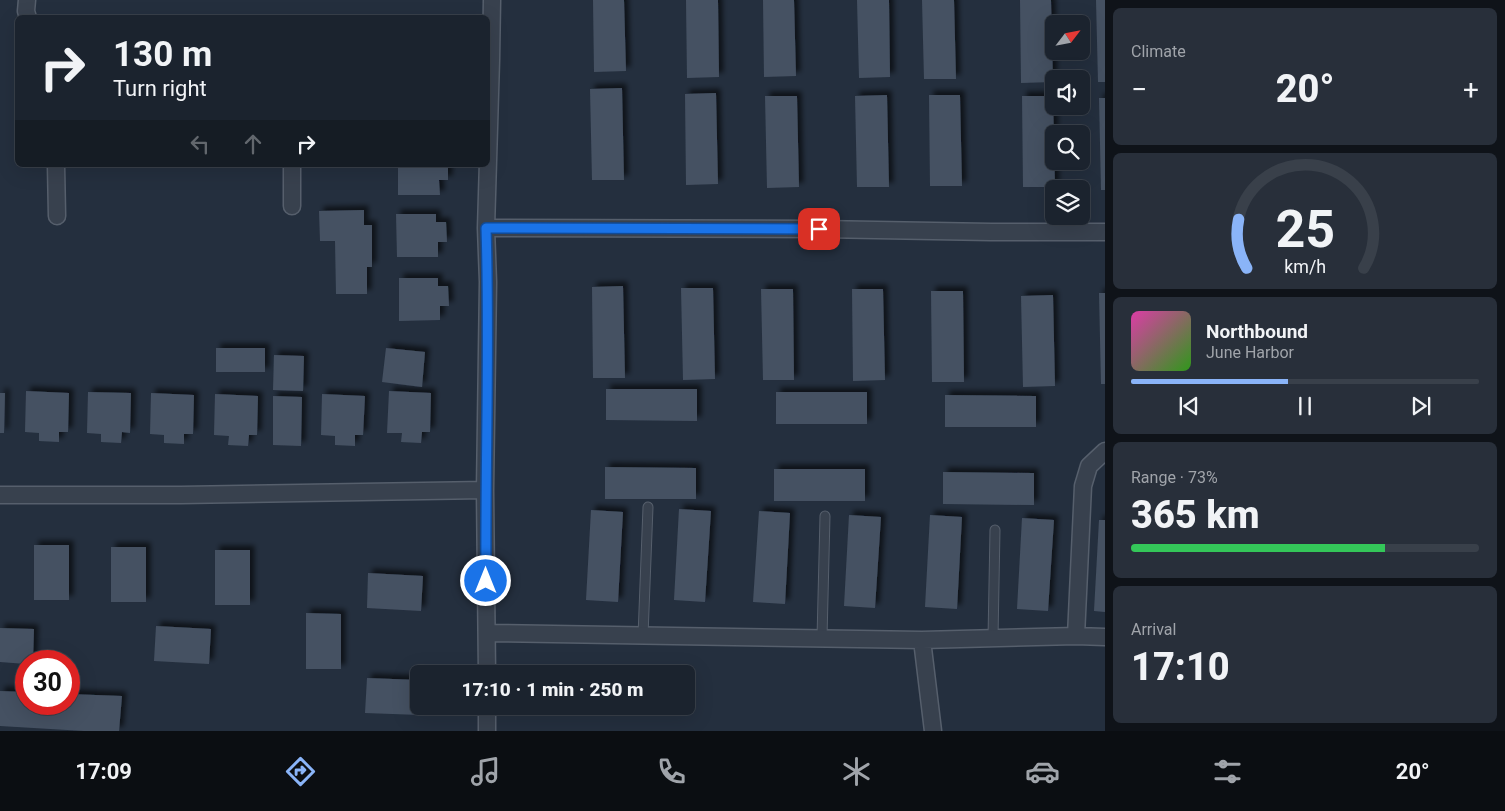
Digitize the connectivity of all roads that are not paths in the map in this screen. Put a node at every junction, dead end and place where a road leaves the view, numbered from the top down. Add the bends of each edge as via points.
1 (27, 0) edge
2 (492, 0) edge
3 (27, 15) edge
4 (490, 40) edge
5 (56, 167) edge
6 (292, 167) edge
7 (487, 167) edge
8 (292, 206) dead end
9 (57, 216) dead end
10 (486, 228) junction
11 (1105, 232) edge
12 (1105, 451) edge
13 (485, 490) junction
14 (0, 495) edge
15 (648, 507) dead end
16 (825, 516) dead end
17 (995, 530) dead end
18 (487, 633) junction
19 (643, 636) junction
20 (1076, 636) junction
21 (1105, 637) edge
22 (822, 638) junction
23 (993, 638) junction
24 (922, 640) junction
25 (487, 665) edge
26 (487, 715) edge
27 (487, 731) edge
28 (933, 731) edge

1 - 3 street
2 - 4 street
5 - 9 street
6 - 8 street
7 - 10 street
10 - 11 street
10 - 13 street
12 - 20 street via 1089,466 1083,486
13 - 14 street
13 - 18 street
15 - 19 lane
16 - 22 lane
17 - 23 lane
18 - 19 street
18 - 25 street
19 - 22 street
20 - 21 street
20 - 23 street
22 - 24 street
23 - 24 street
24 - 28 street
26 - 27 street

